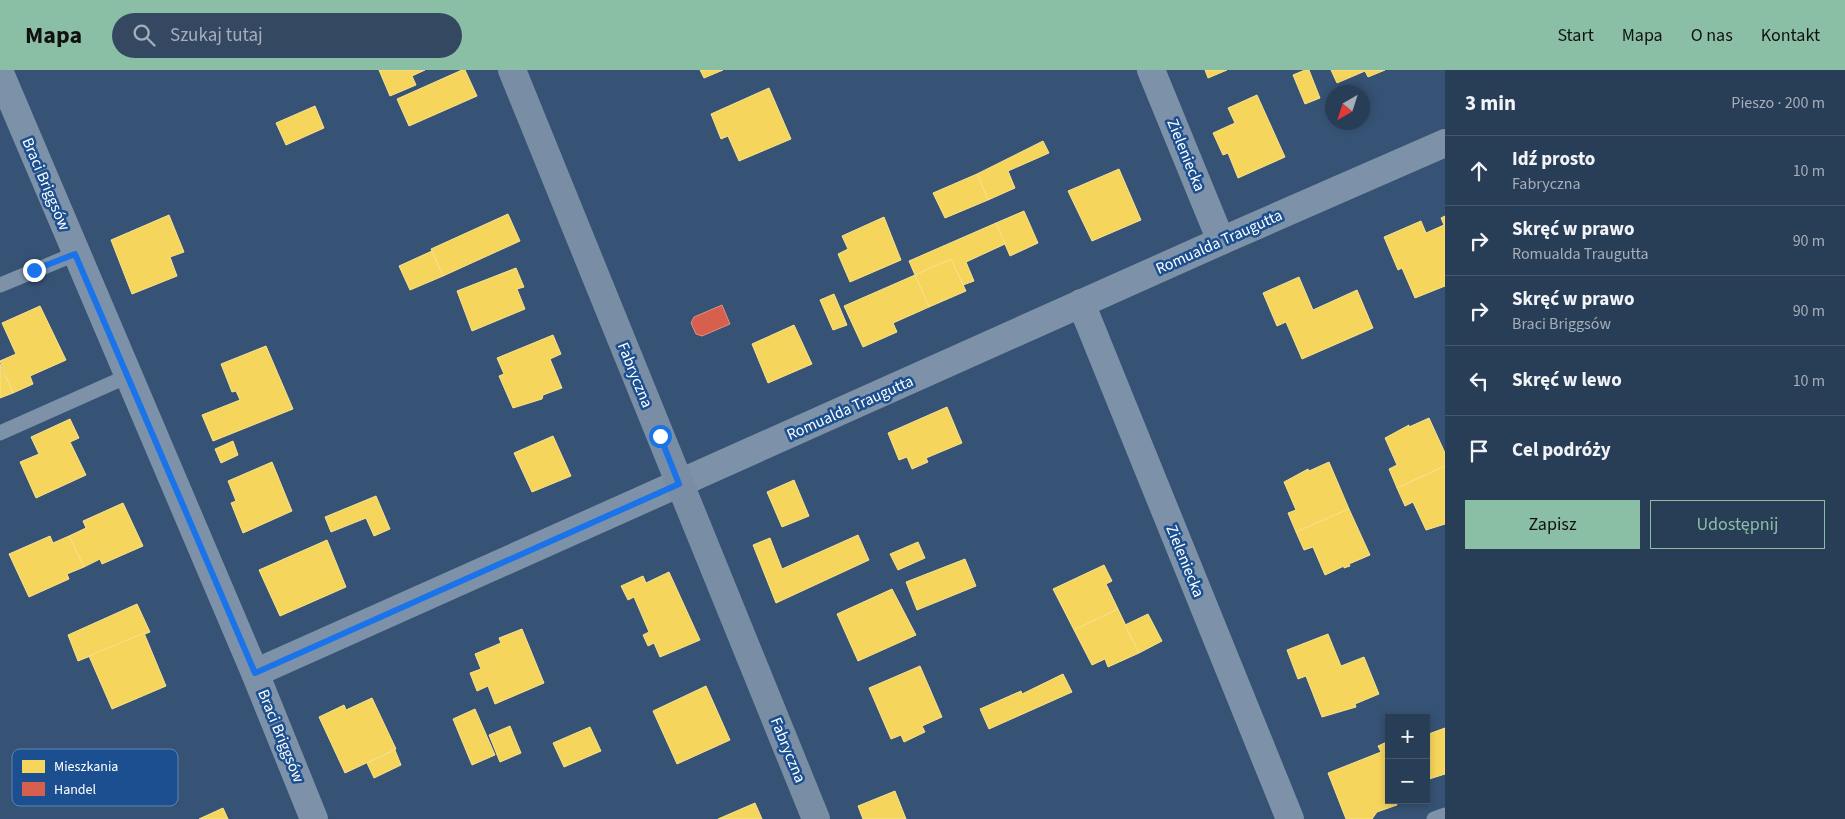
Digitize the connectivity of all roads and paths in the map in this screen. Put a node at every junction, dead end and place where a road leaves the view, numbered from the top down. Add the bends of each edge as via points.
1 (512, 70) edge
2 (1151, 70) edge
3 (0, 73) edge
4 (1445, 143) edge
5 (1221, 241) junction
6 (75, 254) junction
7 (0, 285) edge
8 (1081, 303) junction
9 (128, 376) junction
10 (0, 433) edge
11 (679, 484) junction
12 (255, 673) junction
13 (1445, 815) edge
14 (314, 819) edge
15 (816, 819) edge
16 (1290, 819) edge
17 (1434, 819) edge

1 - 11 street, Fabryczna
2 - 5 street, Zieleniecka
3 - 6 street, Braci Briggsów
4 - 5 street, Romualda Traugutta
5 - 8 street, Romualda Traugutta
6 - 7 lane
6 - 9 street, Braci Briggsów
8 - 11 street, Romualda Traugutta
8 - 16 street, Zieleniecka
9 - 10 lane
9 - 12 street, Braci Briggsów
11 - 12 street, Romualda Traugutta
11 - 15 street, Fabryczna
12 - 14 street, Braci Briggsów
13 - 17 lane

